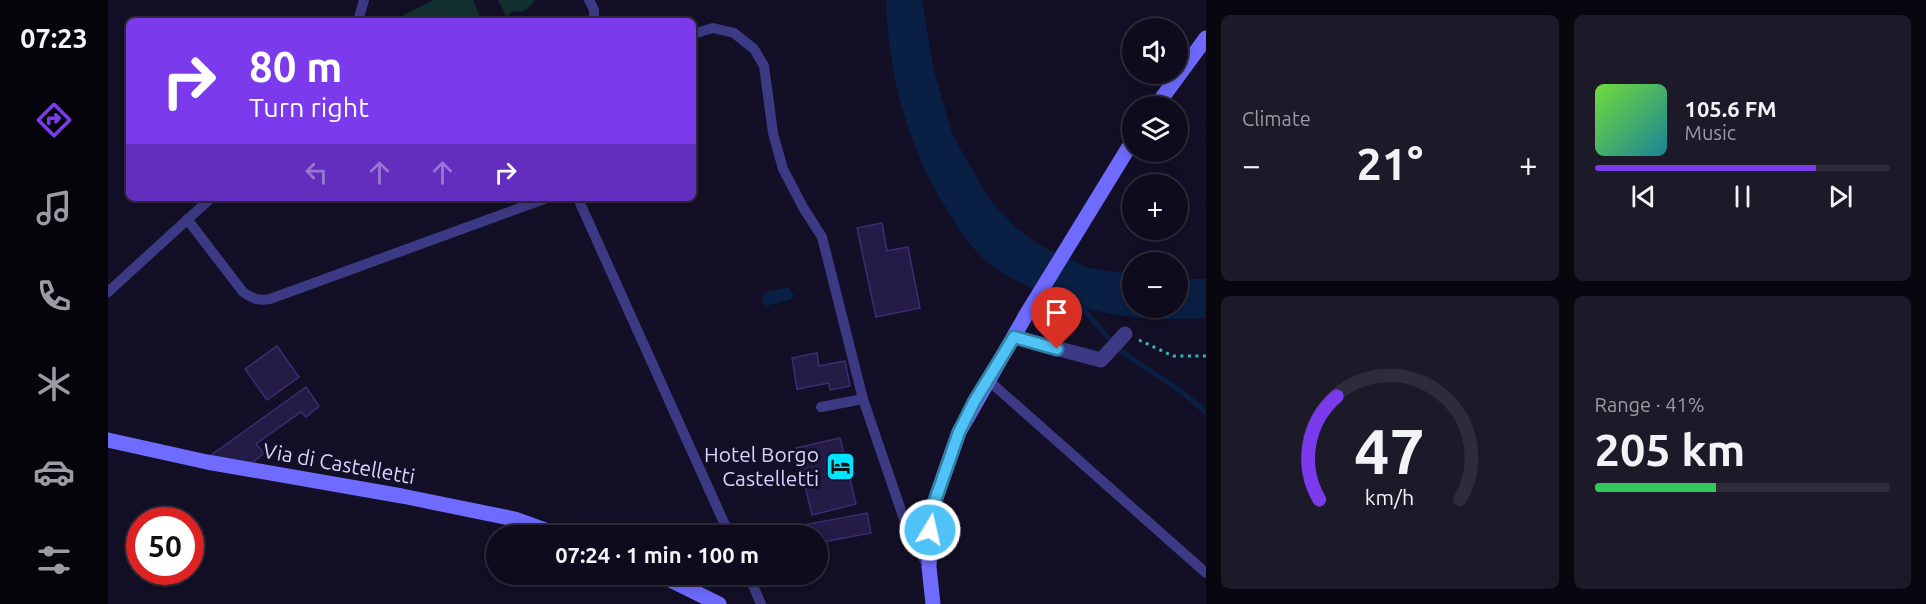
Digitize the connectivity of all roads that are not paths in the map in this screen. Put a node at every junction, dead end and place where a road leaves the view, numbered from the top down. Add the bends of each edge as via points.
1 (364, 0) edge
2 (590, 0) edge
3 (358, 18) edge
4 (594, 18) edge
5 (696, 33) edge
6 (1206, 38) edge
7 (1163, 96) edge
8 (1122, 158) edge
9 (208, 201) edge
10 (539, 201) edge
11 (580, 201) edge
12 (187, 219) junction
13 (108, 292) edge
14 (1125, 334) road end
15 (1014, 337) junction
16 (988, 380) junction
17 (863, 399) junction
18 (821, 407) dead end
19 (108, 440) edge
20 (532, 525) edge
21 (725, 525) edge
22 (929, 567) junction
23 (1206, 573) edge
24 (680, 585) edge
25 (753, 585) edge
26 (719, 604) edge
27 (761, 604) edge
28 (933, 604) edge

1 - 3 lane
2 - 4 lane
5 - 17 lane via 713,28 734,33 754,49 764,66 773,133 783,170 822,237
6 - 7 main road
8 - 15 main road
9 - 12 lane
10 - 12 lane via 260,301 243,292
11 - 21 lane
12 - 13 lane
14 - 15 street via 1101,360
15 - 16 main road
16 - 22 main road via 959,432 931,512
16 - 23 lane
17 - 18 lane
17 - 22 lane via 908,531
19 - 20 main road, Via di Castelletti
22 - 28 main road
24 - 26 main road
25 - 27 lane

